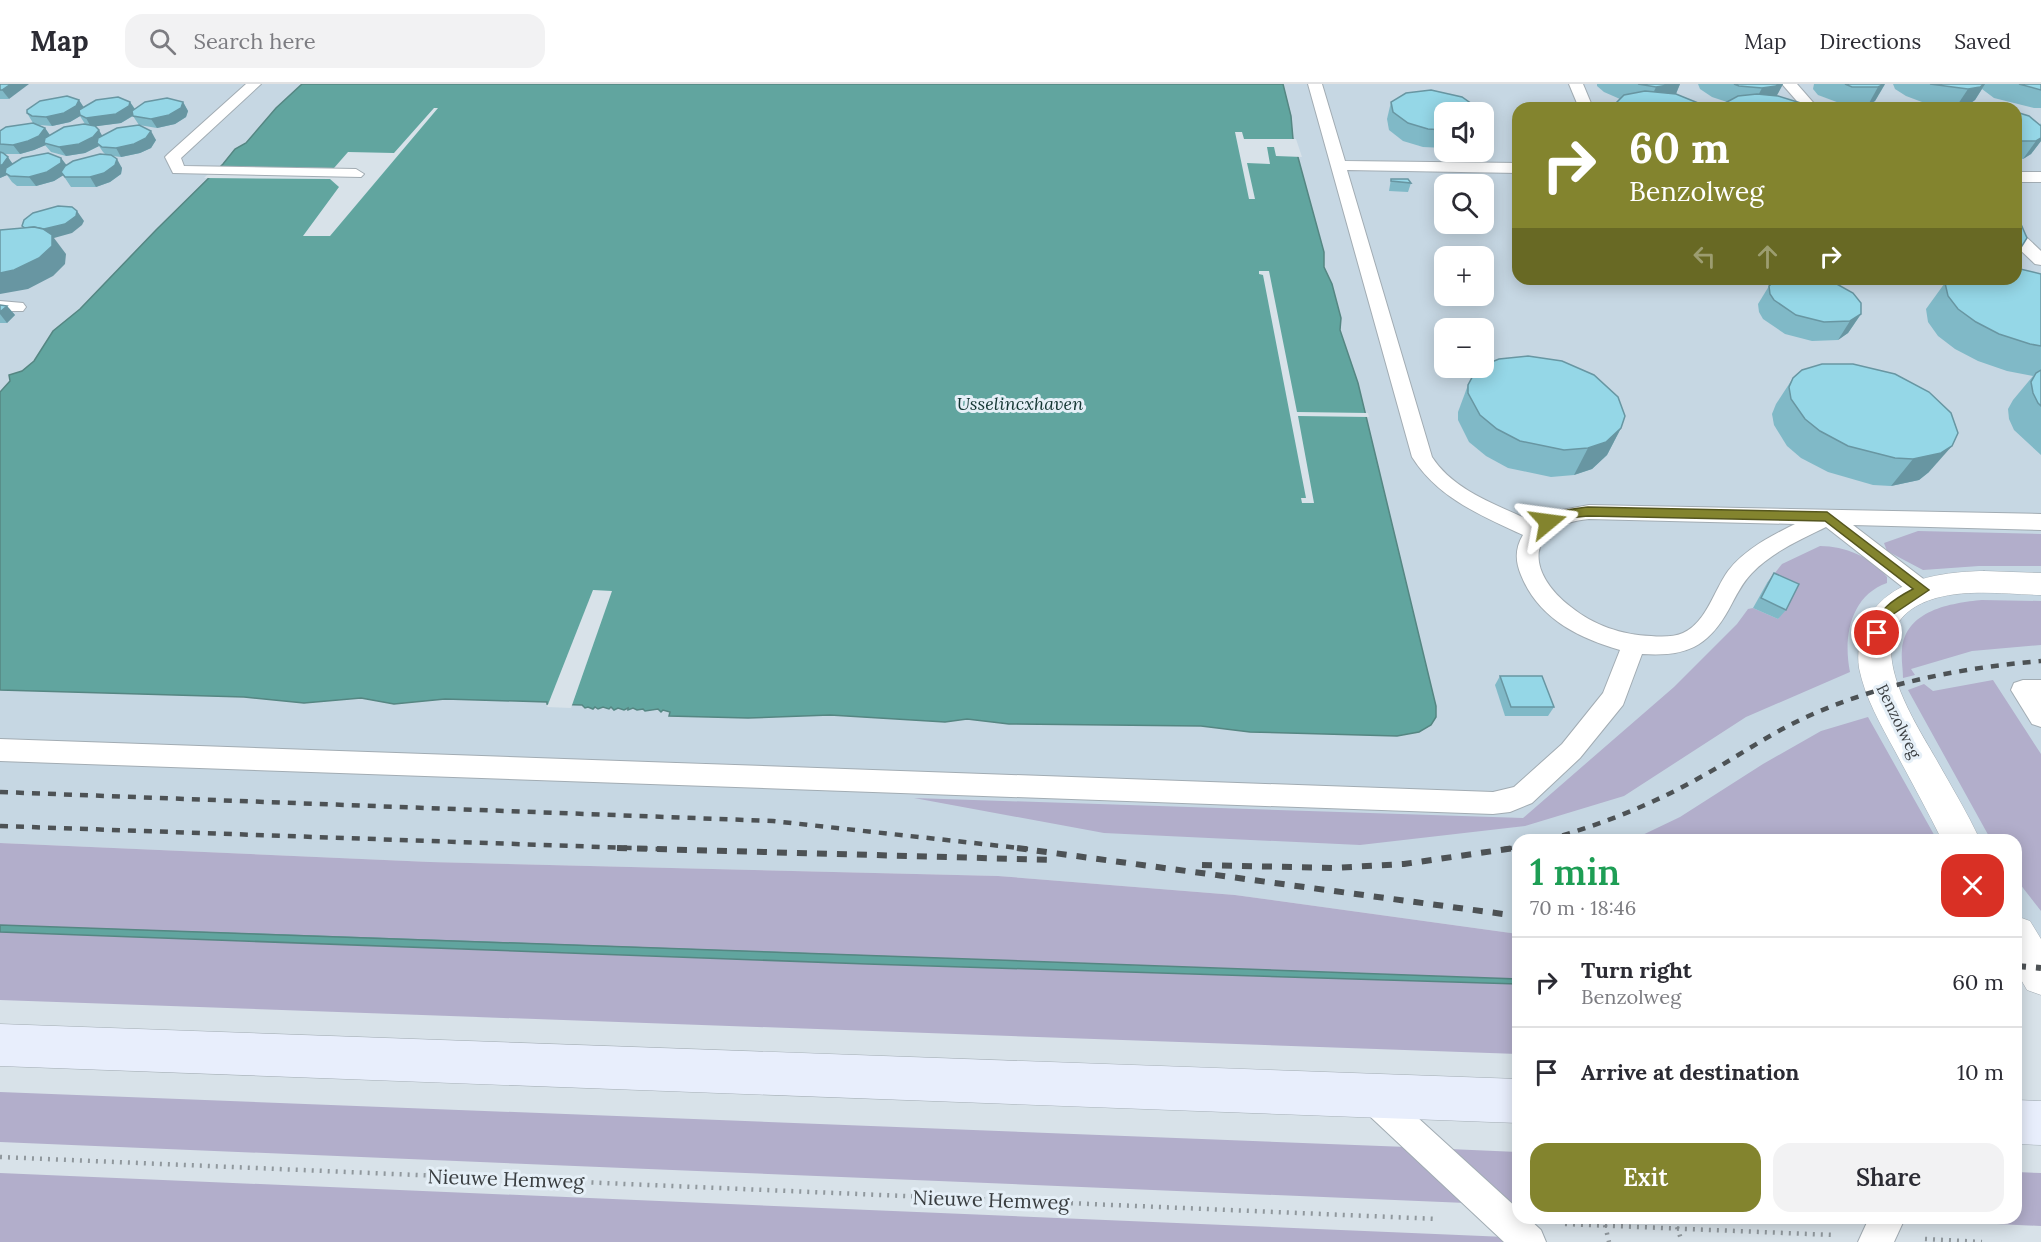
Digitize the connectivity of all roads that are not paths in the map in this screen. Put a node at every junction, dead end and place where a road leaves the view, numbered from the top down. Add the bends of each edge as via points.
1 (254, 84) edge
2 (1315, 84) edge
3 (1576, 84) edge
4 (1789, 84) edge
5 (1584, 102) edge
6 (1805, 102) edge
7 (1338, 165) junction
8 (1512, 168) edge
9 (356, 174) dead end
10 (2022, 177) edge
11 (2041, 177) edge
12 (2022, 243) edge
13 (2041, 260) edge
14 (1827, 516) junction
15 (2041, 522) edge
16 (1535, 532) junction
17 (2041, 584) edge
18 (1922, 590) junction
19 (1634, 644) junction
20 (2041, 690) edge
21 (2041, 717) edge
22 (0, 750) edge
23 (1958, 834) edge
24 (2022, 944) edge
25 (2041, 975) edge
26 (0, 1045) edge
27 (1370, 1096) junction
28 (1512, 1101) edge
29 (2022, 1122) edge
30 (2041, 1123) edge
31 (1518, 1232) edge

1 - 9 lane via 173,157 178,170
2 - 7 lane
3 - 5 lane
4 - 6 lane
7 - 8 lane
7 - 16 lane via 1426,467 1448,487
10 - 11 lane
12 - 13 lane
14 - 15 lane
14 - 16 lane via 1588,512 1567,514
14 - 18 lane
14 - 19 lane via 1752,560 1730,584 1703,630 1693,638 1678,644
16 - 19 lane via 1528,546 1527,563 1545,598 1584,627
17 - 18 street, Benzolweg via 1971,583
18 - 23 street, Benzolweg via 1900,602 1881,622 1875,644 1876,669 1881,689
19 - 22 lane via 1614,698 1571,751 1523,795 1493,803
20 - 21 lane via 2023,690
24 - 25 street
26 - 27 main road
27 - 28 main road
27 - 31 lane
29 - 30 main road

